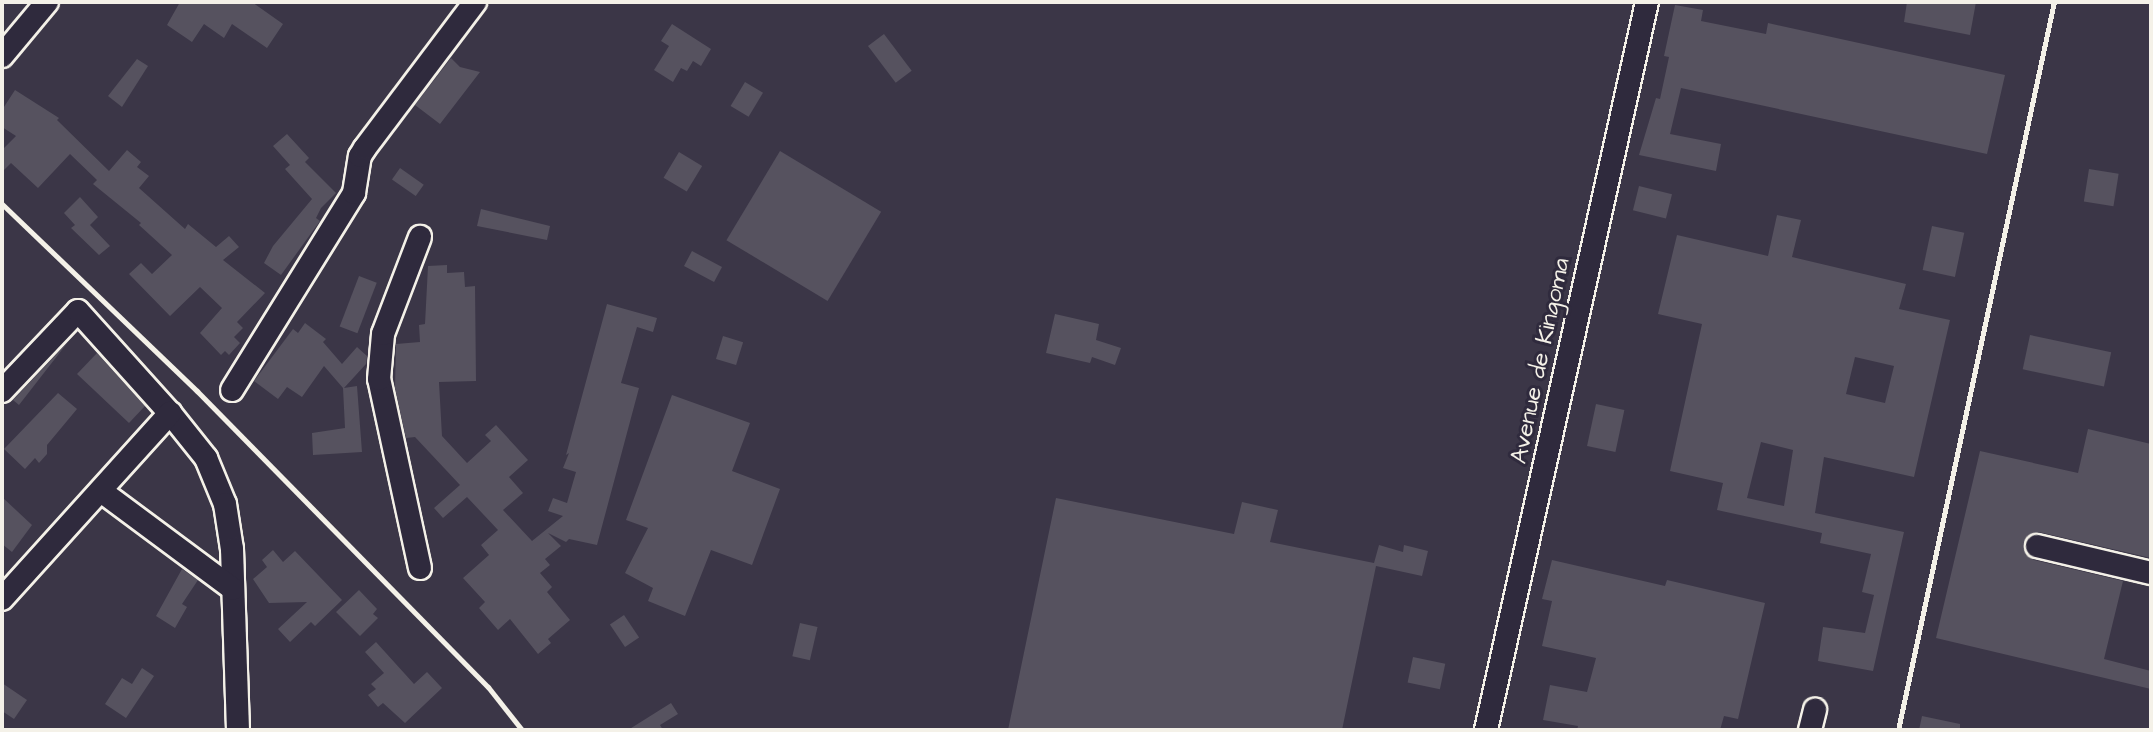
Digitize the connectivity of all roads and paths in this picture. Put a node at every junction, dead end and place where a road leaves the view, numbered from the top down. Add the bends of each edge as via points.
1 (47, 2) edge
2 (475, 2) edge
3 (1647, 2) edge
4 (2, 56) edge
5 (420, 237) dead end
6 (232, 390) dead end
7 (2, 391) edge
8 (170, 413) junction
9 (101, 491) junction
10 (2037, 546) dead end
11 (420, 568) dead end
12 (2151, 573) edge
13 (233, 589) junction
14 (2, 599) edge
15 (238, 730) edge
16 (1486, 730) edge

1 - 4 street
2 - 6 street via 365,148 354,193
3 - 16 street, Avenue de Kingoma
5 - 11 street via 383,334 379,379
7 - 8 street via 78,311
8 - 9 street
8 - 13 street via 206,458 225,504
9 - 13 street
9 - 14 street
10 - 12 street
13 - 15 street

